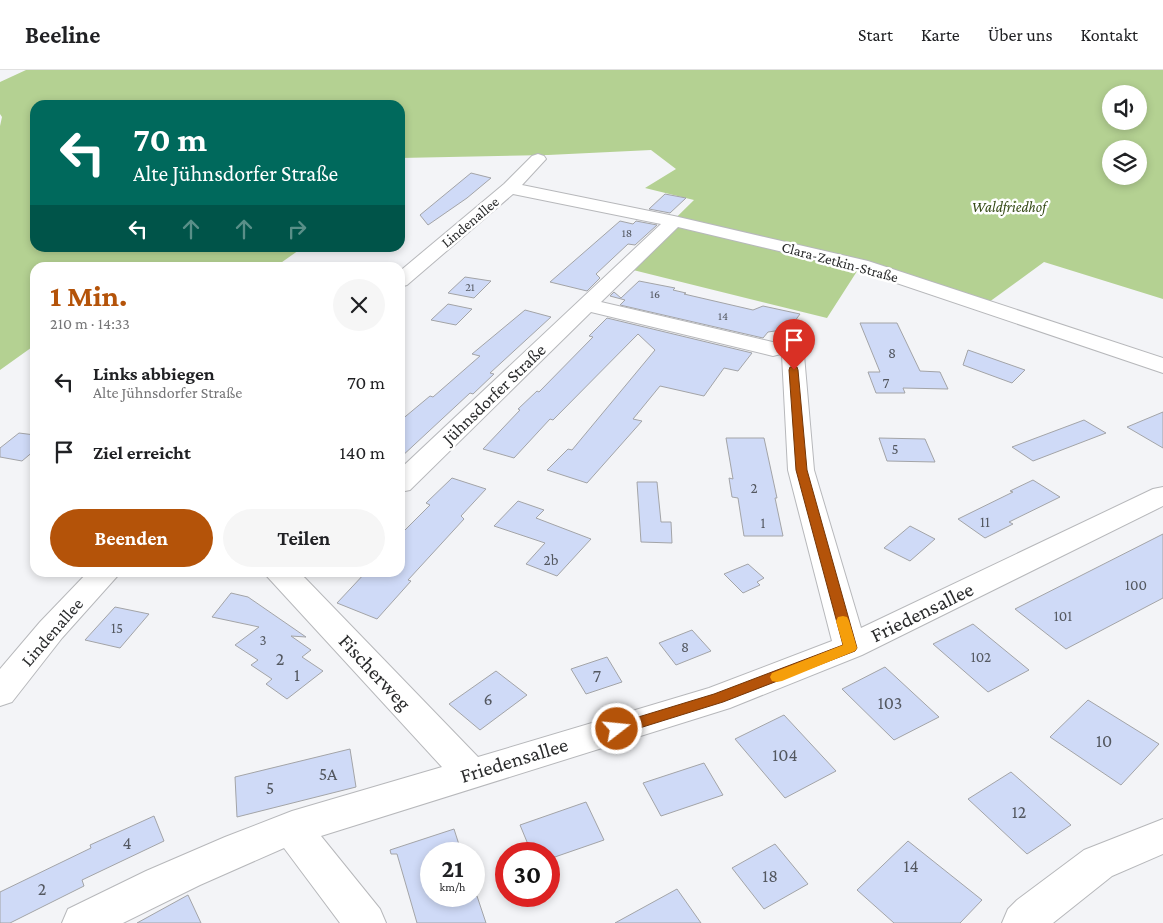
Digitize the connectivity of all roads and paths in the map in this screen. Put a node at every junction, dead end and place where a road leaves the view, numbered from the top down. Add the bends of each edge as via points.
1 (538, 159) dead end
2 (510, 188) junction
3 (674, 221) junction
4 (405, 277) edge
5 (587, 305) junction
6 (1163, 366) edge
7 (405, 479) edge
8 (1163, 495) edge
9 (101, 577) edge
10 (293, 577) edge
11 (850, 648) junction
12 (0, 693) edge
13 (470, 774) junction
14 (292, 828) junction
15 (1163, 836) edge
16 (83, 923) edge
17 (364, 923) edge
18 (1023, 923) edge

1 - 2 street, Lindenallee
2 - 3 street, Clara-Zetkin-Straße
2 - 4 street, Lindenallee
3 - 5 street, Jühnsdorfer Straße
3 - 6 street, Clara-Zetkin-Straße via 861,265
5 - 7 street, Jühnsdorfer Straße
5 - 11 street via 783,352 801,470
8 - 11 street, Friedensallee
9 - 12 street, Lindenallee via 51,630
10 - 13 street, Fischerweg
11 - 13 street, Friedensallee via 718,699
13 - 14 street, Friedensallee
14 - 16 street, Friedensallee via 214,858
14 - 17 street
15 - 18 street via 1098,864

